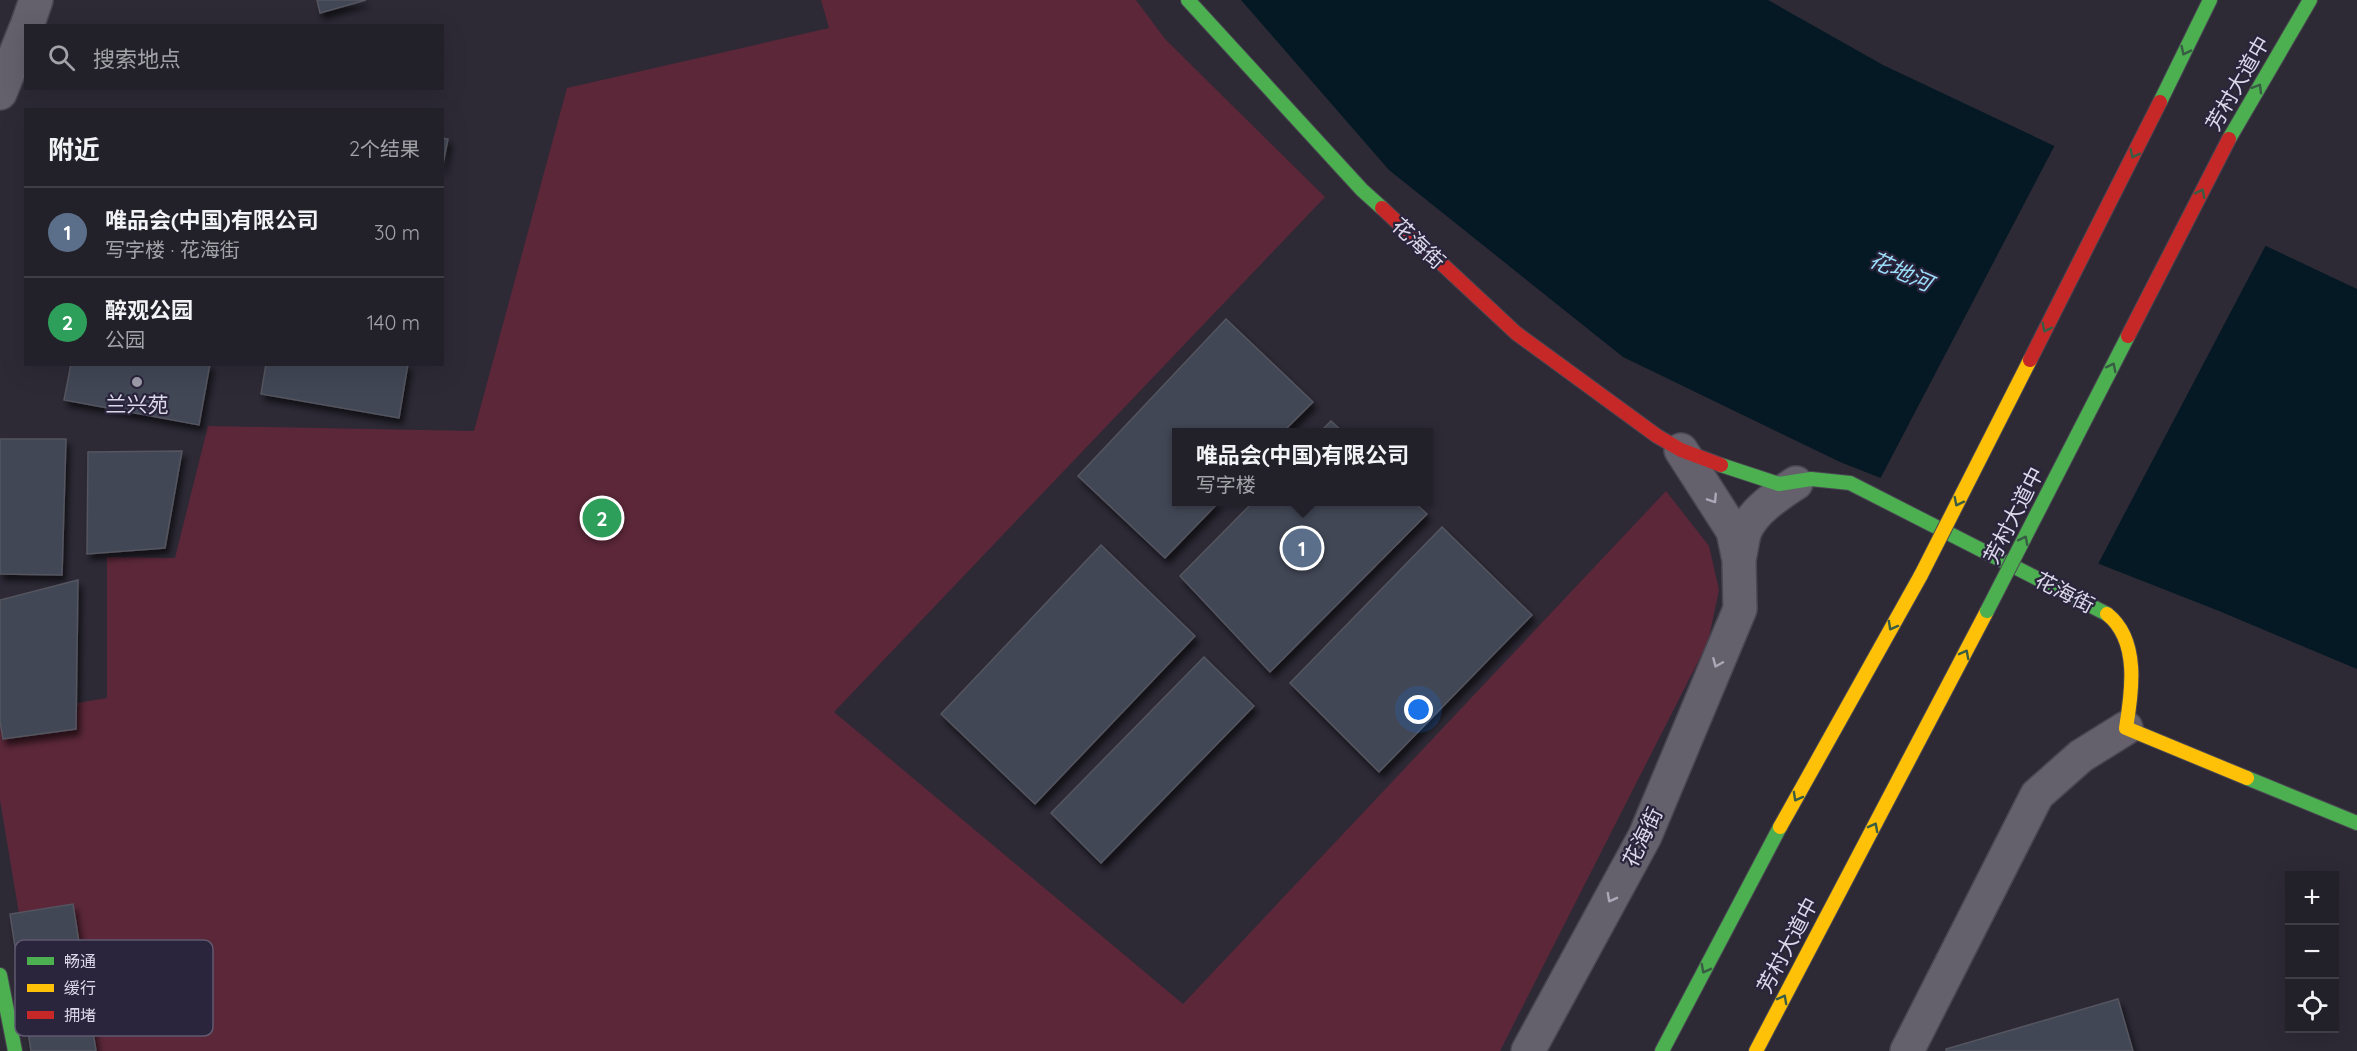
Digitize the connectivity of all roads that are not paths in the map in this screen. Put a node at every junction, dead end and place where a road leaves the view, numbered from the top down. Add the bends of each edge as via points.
1 (36, 0) edge
2 (1188, 0) edge
3 (2210, 0) edge
4 (2310, 0) edge
5 (27, 24) edge
6 (24, 32) edge
7 (3, 83) edge
8 (1681, 450) junction
9 (1796, 483) junction
10 (1740, 560) junction
11 (2126, 728) junction
12 (2357, 823) edge
13 (0, 975) edge
14 (15, 1051) edge
15 (1528, 1051) edge
16 (1662, 1051) edge
17 (1756, 1051) edge
18 (1907, 1051) edge

1 - 5 street
2 - 8 main road, 花海街 via 1362,190 1515,333
3 -> 16 main road, bridge via 1921,575 1770,845
17 -> 4 main road, 芳村大道中, bridge via 2229,139
6 - 7 street
8 - 9 main road, 花海街 via 1757,478 1779,484
8 -> 10 street, 花海街 via 1733,531
9 - 10 street via 1772,498 1758,513 1745,531
9 - 11 main road, 花海街 via 1811,479 1850,483 2110,615 2125,639 2131,669
10 -> 15 street, 花海街 via 1740,609 1645,836
11 - 12 main road
11 - 18 street via 2081,756 2037,795
13 - 14 main road

